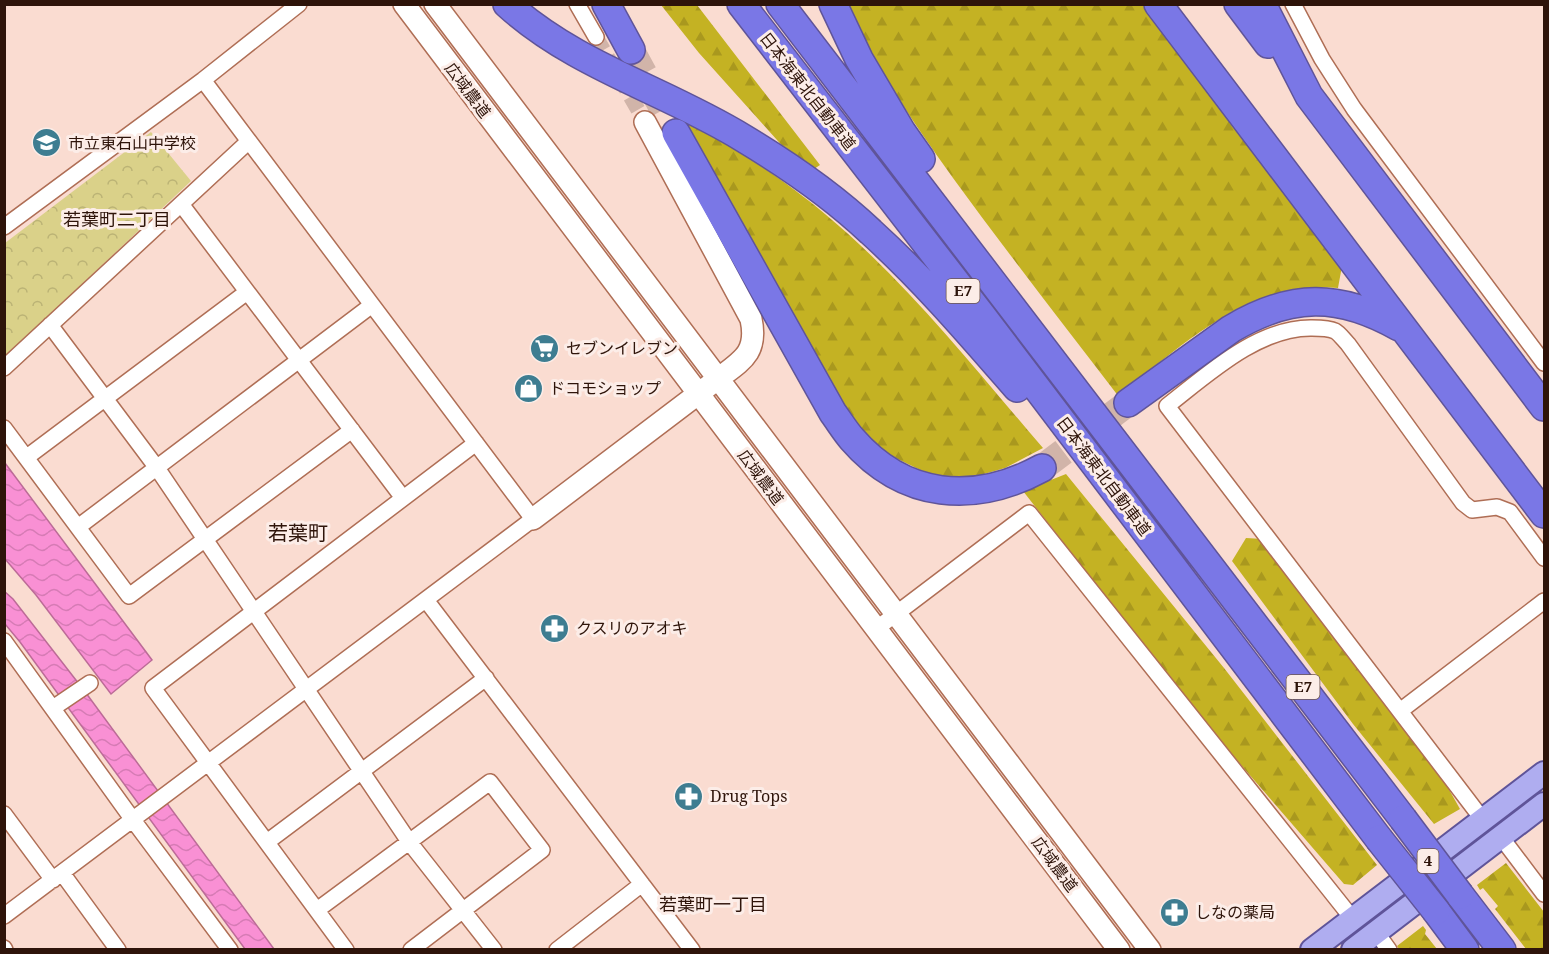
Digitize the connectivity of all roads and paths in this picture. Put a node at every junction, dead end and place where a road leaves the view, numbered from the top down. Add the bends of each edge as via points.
1 (299, 4) edge
2 (404, 4) edge
3 (435, 4) edge
4 (507, 4) edge
5 (577, 4) edge
6 (606, 4) edge
7 (741, 4) edge
8 (780, 4) edge
9 (833, 4) edge
10 (1158, 4) edge
11 (1238, 4) edge
12 (1262, 4) edge
13 (1293, 4) edge
14 (596, 37) tunnel mouth
15 (631, 50) tunnel mouth
16 (203, 80) junction
17 (1309, 96) junction
18 (645, 122) tunnel mouth
19 (676, 133) tunnel mouth
20 (249, 141) junction
21 (181, 204) junction
22 (4, 227) edge
23 (247, 292) junction
24 (372, 305) junction
25 (51, 325) junction
26 (1403, 329) junction
27 (300, 361) junction
28 (1545, 363) edge
29 (4, 368) edge
30 (719, 378) junction
31 (698, 394) junction
32 (104, 399) junction
33 (1128, 404) tunnel mouth
34 (1545, 407) edge
35 (4, 428) edge
36 (352, 430) junction
37 (476, 443) junction
38 (27, 456) junction
39 (157, 468) junction
40 (1042, 468) tunnel mouth
41 (403, 498) junction
42 (1545, 514) edge
43 (533, 519) junction
44 (78, 527) junction
45 (206, 538) junction
46 (1203, 556) junction
47 (1545, 558) edge
48 (1183, 579) junction
49 (426, 600) junction
50 (1545, 601) edge
51 (253, 613) junction
52 (897, 614) junction
53 (876, 629) junction
54 (4, 641) edge
55 (486, 678) junction
56 (90, 683) dead end
57 (306, 690) junction
58 (53, 708) junction
59 (1400, 711) junction
60 (208, 764) junction
61 (361, 771) junction
62 (1545, 773) edge
63 (1545, 804) edge
64 (4, 814) edge
65 (133, 820) junction
66 (1483, 820) junction
67 (1501, 837) junction
68 (267, 842) junction
69 (410, 843) junction
70 (58, 876) junction
71 (642, 884) junction
72 (1545, 894) edge
73 (317, 910) junction
74 (463, 911) junction
75 (4, 916) edge
76 (1352, 918) junction
77 (1383, 941) edge
78 (118, 950) edge
79 (230, 950) edge
80 (346, 950) edge
81 (411, 950) edge
82 (494, 950) edge
83 (556, 950) edge
84 (692, 950) edge
85 (1119, 950) edge
86 (1150, 950) edge
87 (1312, 950) edge
88 (1353, 950) edge
89 (1466, 950) edge
90 (1502, 950) edge

1 - 16 street
2 - 31 street, 広域農道
3 - 30 street, 広域農道
4 - 48 highway via 556,41 743,138 820,190 870,231 939,299
5 - 14 street
6 - 15 highway
7 - 48 highway, 日本海東北自動車道 / E7
8 - 46 highway, 日本海東北自動車道 / E7
9 - 46 highway via 902,132 1103,403
10 - 26 highway
11 - 17 highway
12 - 17 highway
13 - 28 street via 1354,109
16 - 20 street
16 - 22 street
17 - 34 highway
18 - 30 street via 751,319 750,352
19 - 40 highway via 833,413 851,439 871,458 911,483 958,492 1005,484
20 - 21 street
20 - 24 street
21 - 23 street
21 - 25 street
23 - 27 street
23 - 32 street
24 - 27 street
24 - 37 street
25 - 29 street
25 - 32 street
26 - 33 highway via 1347,304 1327,301 1283,305 1231,329
26 - 42 highway
27 - 36 street
27 - 39 street
30 - 31 street
30 - 52 street, 広域農道
31 - 43 street
31 - 53 street, 広域農道
32 - 38 street
32 - 39 street
35 - 38 street
36 - 41 street
36 - 45 street
37 - 41 street
37 - 43 street
38 - 44 street
39 - 44 street
39 - 45 street
41 - 51 street
43 - 49 street
44 - 45 street via 129,596
45 - 51 street
46 - 90 highway, 日本海東北自動車道 / E7, bridge
47 - 59 street via 1510,512 1497,507 1472,510 1463,504 1335,331 1295,327 1263,339 1225,361 1167,406
48 - 89 highway, 日本海東北自動車道 / E7, bridge
49 - 55 street
49 - 57 street
50 - 59 street
51 - 57 street
51 - 60 street via 153,688
52 - 53 street
52 - 76 street via 1029,513
52 - 86 street, 広域農道
53 - 85 street, 広域農道
54 - 58 street
55 - 61 street
55 - 71 street
56 - 58 street
57 - 60 street
57 - 61 street
58 - 65 street
59 - 66 street
60 - 65 street
60 - 68 street
61 - 68 street
61 - 69 street
62 - 66 main road, 4
63 - 67 main road, 4
64 - 70 street
65 - 70 street
65 - 79 street
66 - 76 main road, 4
67 - 72 street
67 - 77 main road, 4
68 - 73 street
69 - 73 street
69 - 74 street
69 - 74 street via 490,782 542,850
70 - 75 street
70 - 78 street
71 - 83 street
71 - 84 street
73 - 80 street
74 - 81 street
74 - 82 street
76 - 87 main road, 4
77 - 88 main road, 4

